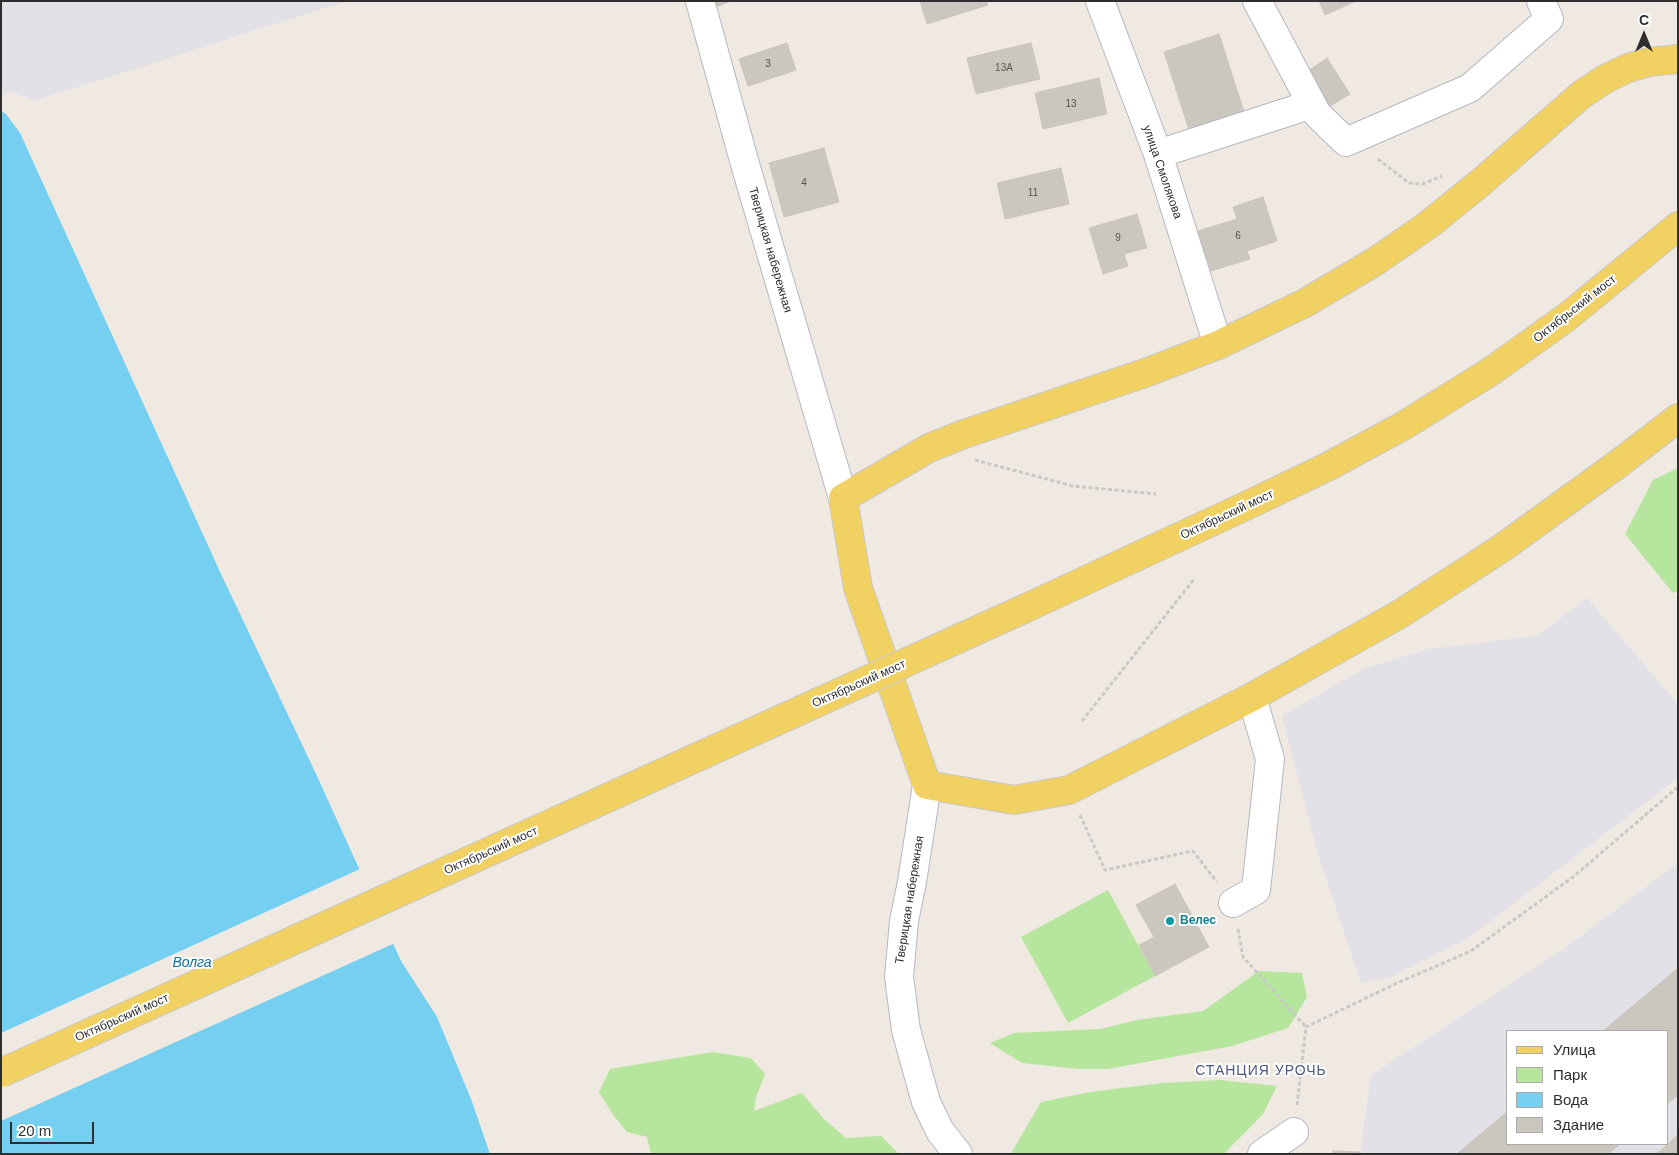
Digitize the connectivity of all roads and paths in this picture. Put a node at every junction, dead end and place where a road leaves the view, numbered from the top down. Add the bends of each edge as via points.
1 (700, 1) edge
2 (1100, 1) edge
3 (1256, 1) edge
4 (1541, 1) edge
5 (1674, 59) edge
6 (1309, 99) junction
7 (1158, 154) junction
8 (1678, 226) edge
9 (1218, 345) junction
10 (1678, 418) edge
11 (969, 458) dead end
12 (1156, 494) dead end
13 (843, 498) junction
14 (1195, 578) dead end
15 (1252, 697) junction
16 (1082, 721) dead end
17 (927, 785) junction
18 (1678, 787) edge
19 (1069, 790) junction
20 (1233, 903) junction
21 (1306, 1027) junction
22 (1, 1073) edge
23 (1294, 1132) joint
24 (958, 1154) edge
25 (1262, 1154) edge

1 - 13 street, Тверицкая набережная
2 - 7 street, улица Смолякова
3 - 6 street
4 - 6 street via 1549,19 1470,88 1346,142 1317,114
5 - 9 main road via 1649,62 1604,79 1428,225 1376,261 1306,303
6 - 7 street via 1297,109
7 - 9 street, улица Смолякова
8 - 22 main road, Октябрьский мост, bridge via 1567,317 1490,372 1403,426 1329,466 1026,608
9 - 13 main road via 929,448
10 - 15 main road via 1502,548 1400,614
11 - 12 path via 1073,486
13 - 17 main road via 858,588
14 - 16 path
15 - 19 main road
15 - 20 street via 1270,759 1256,890
17 - 19 main road via 1014,800
17 - 24 street, Тверицкая набережная via 904,921 899,977 906,1030 926,1102 940,1131
18 - 21 path via 1574,877 1471,950
19 - 20 path via 1105,870 1193,851
20 - 21 path via 1243,956
21 - 23 path
23 - 25 street

